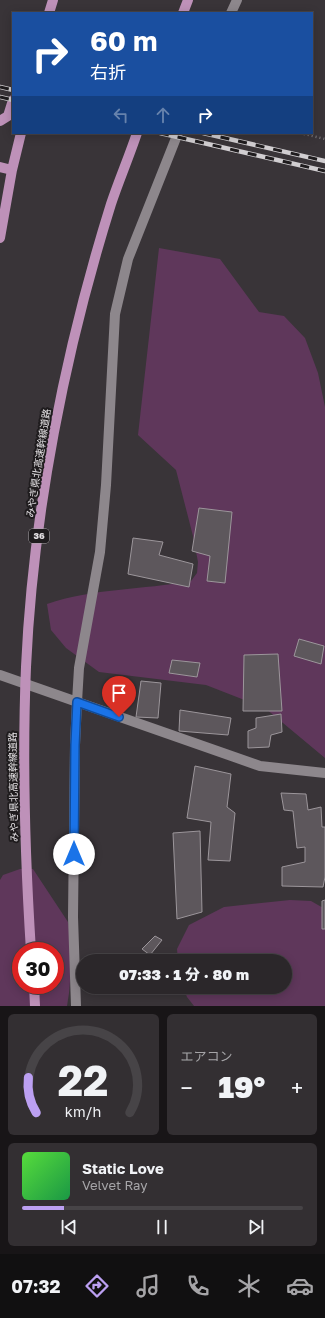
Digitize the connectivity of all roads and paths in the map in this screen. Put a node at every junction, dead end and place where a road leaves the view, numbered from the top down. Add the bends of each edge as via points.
1 (53, 0) edge
2 (188, 0) edge
3 (237, 0) edge
4 (49, 12) edge
5 (183, 12) edge
6 (231, 12) edge
7 (12, 103) edge
8 (0, 122) edge
9 (21, 134) edge
10 (137, 134) edge
11 (178, 134) edge
12 (304, 134) edge
13 (325, 139) edge
14 (0, 167) edge
15 (12, 170) junction
16 (0, 238) edge
17 (3, 676) edge
18 (73, 701) junction
19 (325, 773) edge
20 (31, 942) edge
21 (34, 994) edge
22 (35, 1006) edge
23 (76, 1006) edge

1 - 4 main road
2 - 5 main road
3 - 6 street
7 - 8 main road via 8,116
9 - 15 main road
10 - 20 main road, みやぎ県北高速幹線道路 / 36 via 112,203 78,320 43,500 27,657 24,746
11 - 18 street via 128,260 115,314 100,552
12 - 13 path
14 - 15 main road
15 - 16 main road
17 - 18 street
18 - 19 street via 260,766
18 - 23 street via 73,917
21 - 22 main road

